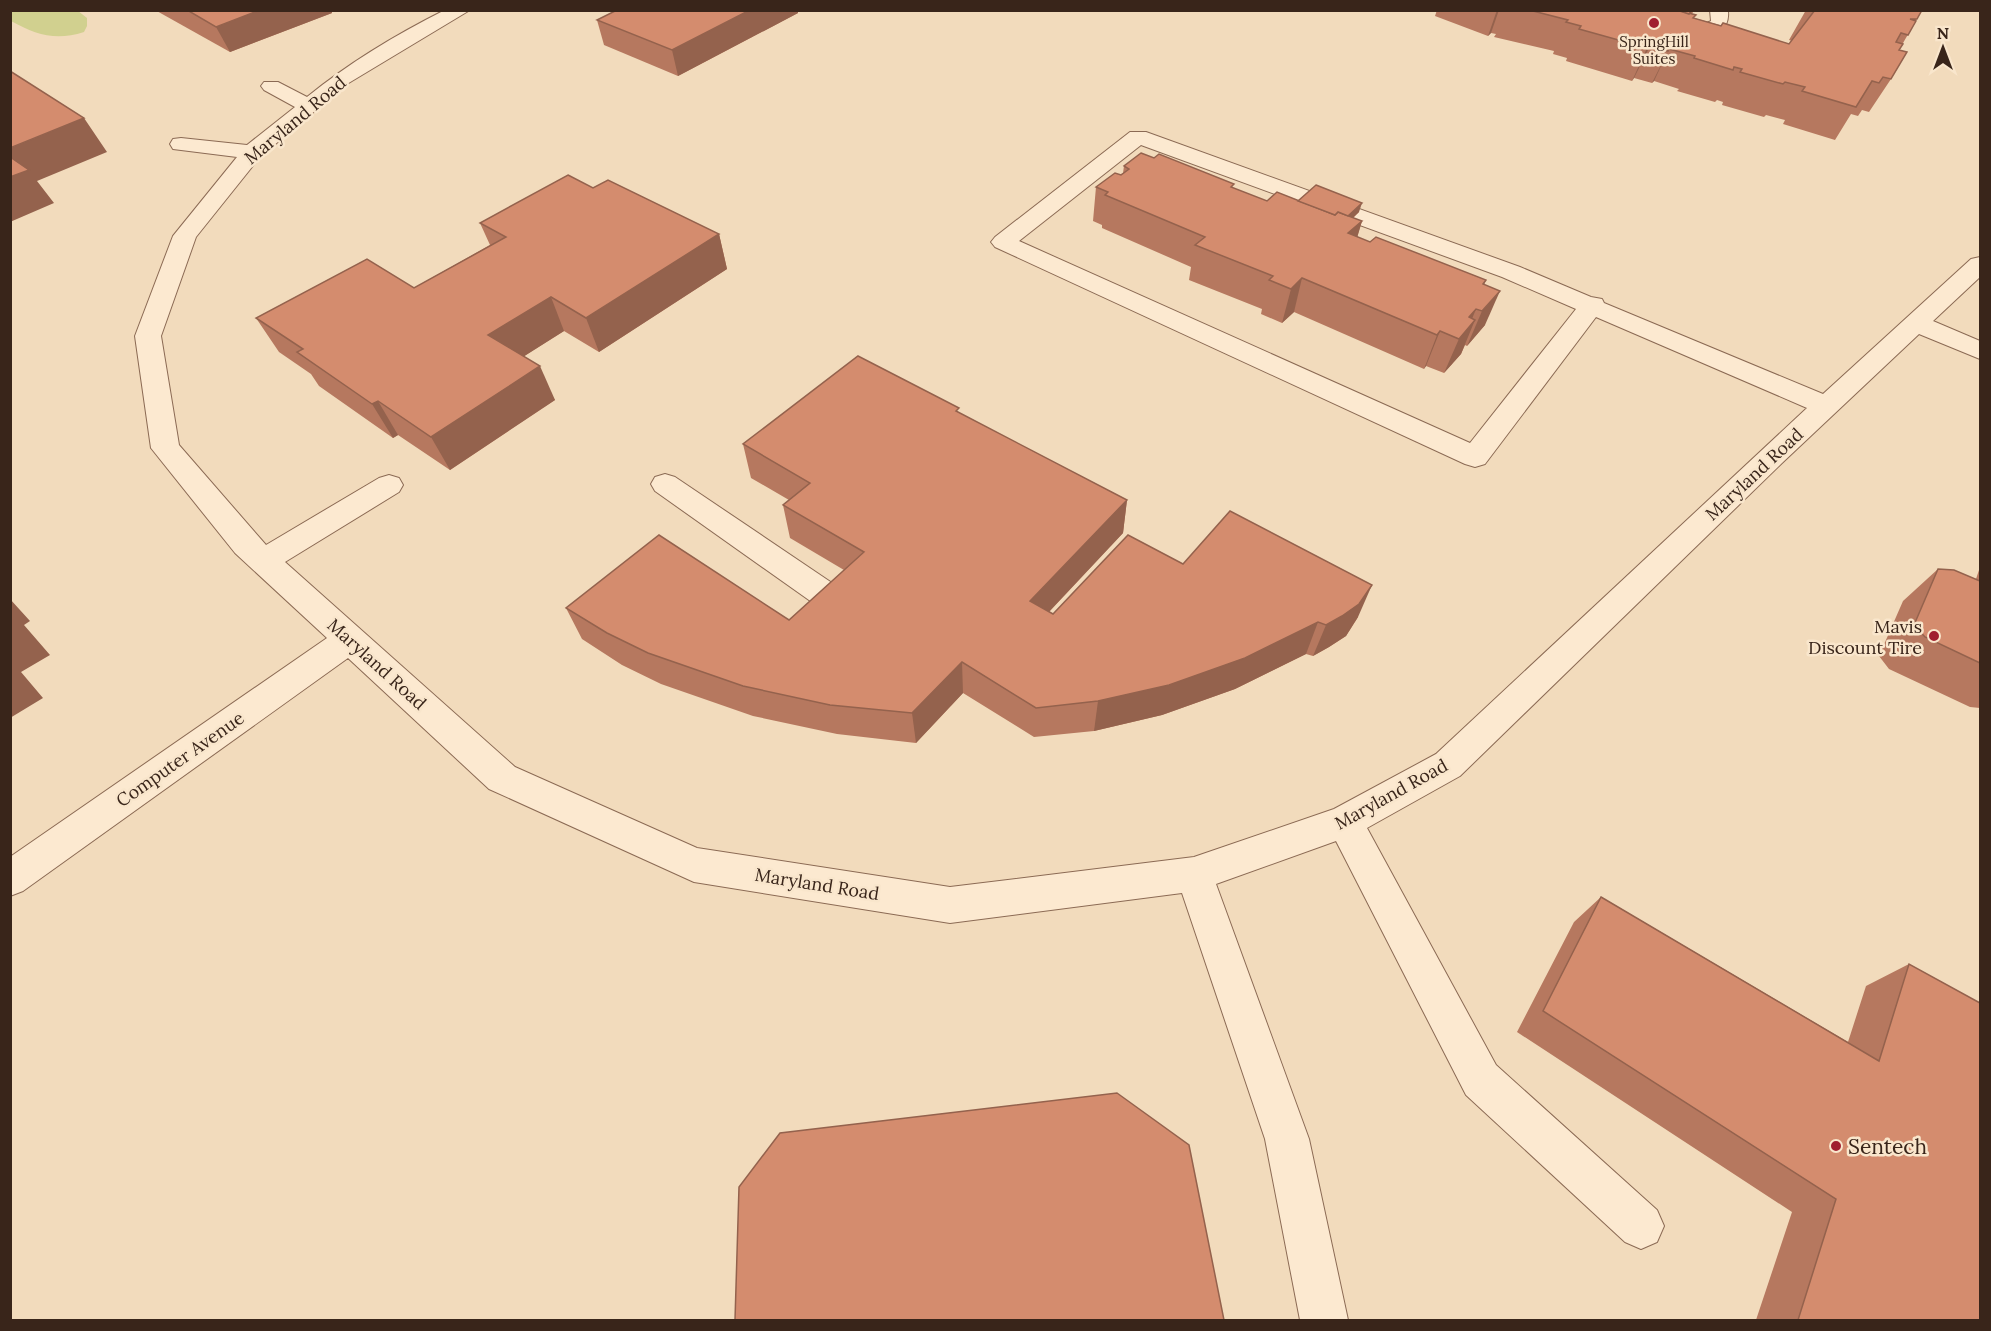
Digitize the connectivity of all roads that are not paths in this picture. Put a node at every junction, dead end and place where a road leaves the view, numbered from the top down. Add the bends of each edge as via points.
1 (461, 10) edge
2 (1719, 10) edge
3 (1681, 26) edge
4 (271, 86) dead end
5 (309, 106) junction
6 (181, 144) dead end
7 (252, 152) junction
8 (1980, 264) edge
9 (1593, 304) junction
10 (1916, 323) junction
11 (1980, 351) edge
12 (1826, 406) junction
13 (665, 484) dead end
14 (389, 485) dead end
15 (263, 561) junction
16 (827, 596) edge
17 (350, 639) junction
18 (1345, 822) junction
19 (1194, 874) junction
20 (10, 879) edge
21 (1641, 1226) dead end
22 (1324, 1320) edge

1 - 5 street, Maryland Road via 420,30 340,80
2 - 3 street via 1720,22 1712,28
4 - 5 street
5 - 7 street, Maryland Road
6 - 7 street
7 - 15 street, Maryland Road via 184,236 148,336 165,448
8 - 10 street, Maryland Road
9 - 9 street via 1138,137 1002,242 1475,457
9 - 12 street
10 - 11 street
10 - 12 street, Maryland Road
12 - 18 street, Maryland Road via 1448,765
13 - 16 street
14 - 15 street
15 - 17 street, Maryland Road
17 - 19 street, Maryland Road via 502,778 694,865 950,905
17 - 20 street, Computer Avenue
18 - 19 street, Maryland Road
18 - 21 street via 1481,1080
19 - 22 street via 1287,1139

